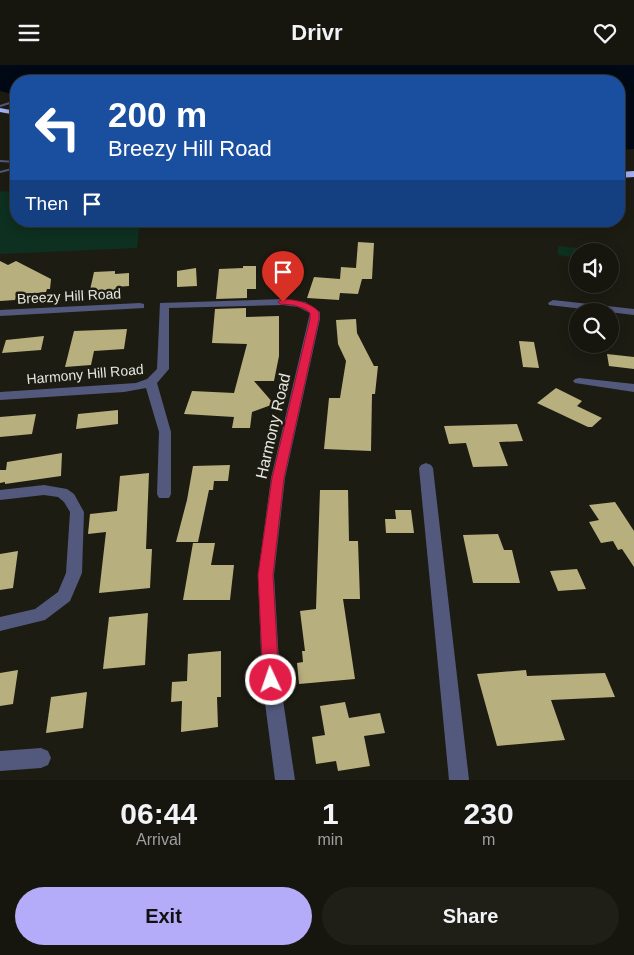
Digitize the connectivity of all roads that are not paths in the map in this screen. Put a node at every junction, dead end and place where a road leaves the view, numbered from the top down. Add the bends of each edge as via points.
1 (0, 101) edge
2 (0, 106) edge
3 (552, 303) dead end
4 (164, 305) joint
5 (140, 306) dead end
6 (634, 312) edge
7 (0, 313) edge
8 (579, 381) dead end
9 (151, 383) junction
10 (634, 388) edge
11 (0, 396) edge
12 (426, 468) dead end
13 (164, 494) dead end
14 (0, 495) edge
15 (0, 624) edge
16 (41, 758) dead end
17 (0, 761) edge
18 (285, 780) edge
19 (458, 780) edge

1 - 2 lane via 9,103
3 - 6 street
4 - 9 street, Harmony Hill Road via 163,369
4 - 18 street, Harmony Road via 294,303 315,312 278,478 266,575 271,680
5 - 7 street, Breezy Hill Road
8 - 10 street
9 - 11 street, Harmony Hill Road via 124,388
9 - 13 street via 165,431
12 - 19 street
14 - 15 street via 44,489 62,493 77,512 74,573 64,596 39,615
16 - 17 street

